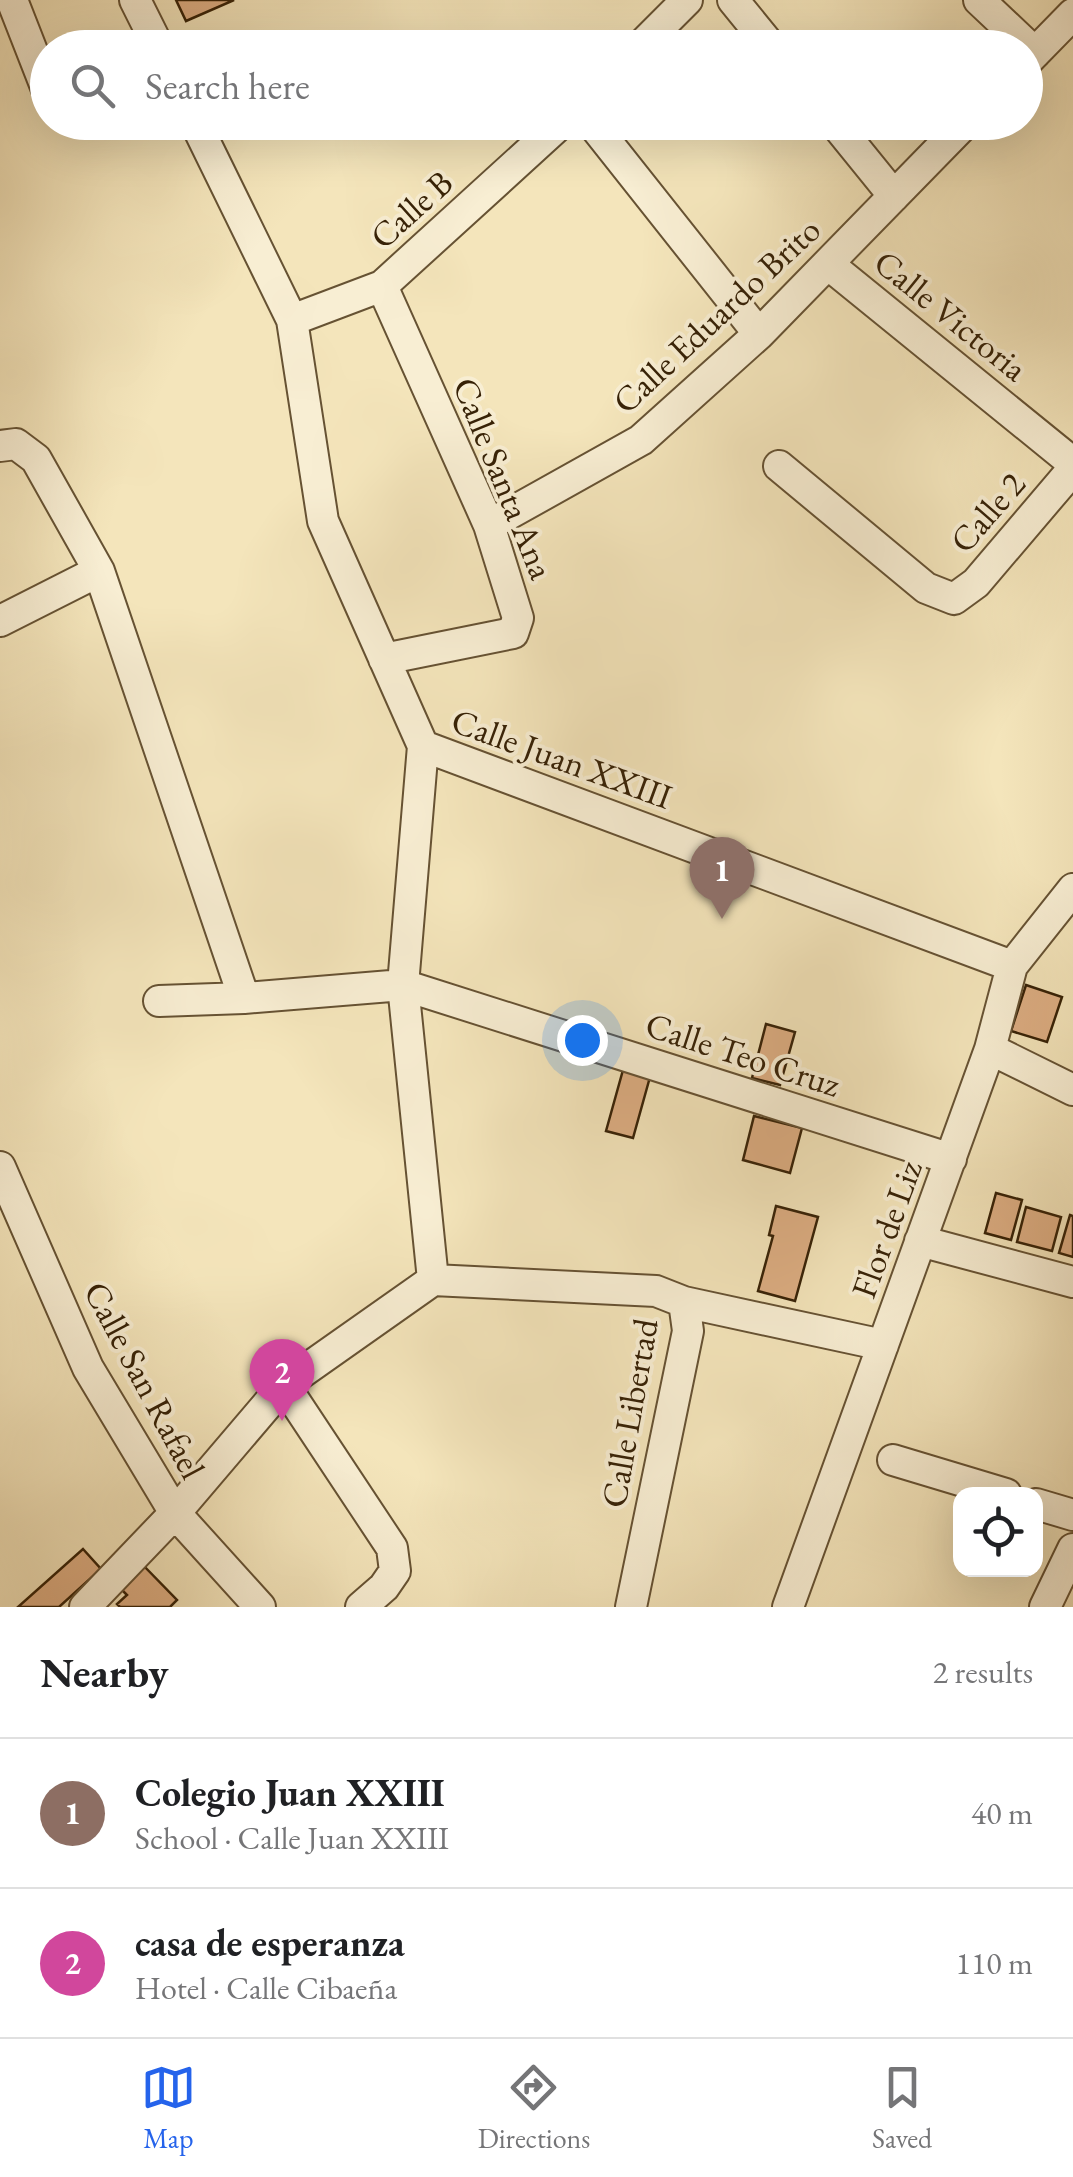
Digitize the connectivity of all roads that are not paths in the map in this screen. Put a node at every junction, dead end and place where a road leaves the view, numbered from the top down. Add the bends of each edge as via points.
1 (12, 0) edge
2 (136, 0) edge
3 (686, 0) edge
4 (733, 0) edge
5 (979, 0) edge
6 (1073, 14) edge
7 (150, 30) edge
8 (657, 30) edge
9 (757, 30) edge
10 (1006, 30) edge
11 (1043, 44) edge
12 (30, 46) edge
13 (205, 140) edge
14 (542, 140) edge
15 (604, 140) edge
16 (849, 140) edge
17 (948, 140) edge
18 (894, 196) junction
19 (828, 264) junction
20 (382, 286) junction
21 (292, 320) junction
22 (759, 334) junction
23 (8, 445) edge
24 (779, 466) dead end
25 (1073, 466) edge
26 (489, 525) junction
27 (100, 572) junction
28 (0, 621) edge
29 (384, 659) junction
30 (423, 746) junction
31 (1073, 889) edge
32 (1012, 966) junction
33 (403, 985) junction
34 (244, 998) junction
35 (159, 1002) dead end
36 (990, 1048) junction
37 (1073, 1090) edge
38 (951, 1159) junction
39 (0, 1167) edge
40 (920, 1241) junction
41 (433, 1280) junction
42 (1073, 1282) edge
43 (684, 1302) junction
44 (883, 1345) junction
45 (284, 1385) junction
46 (893, 1460) dead end
47 (983, 1487) edge
48 (1043, 1506) edge
49 (175, 1513) junction
50 (1073, 1515) edge
51 (1073, 1549) edge
52 (85, 1607) edge
53 (260, 1607) edge
54 (362, 1607) edge
55 (632, 1607) edge
56 (788, 1607) edge
57 (1045, 1607) edge

1 - 12 street
2 - 7 street
3 - 8 street
4 - 9 street
5 - 10 street
6 - 11 street
13 - 21 street
14 - 20 street, Calle B
15 - 22 street
16 - 18 street
17 - 18 street, Calle Eduardo Brito
18 - 19 street, Calle Eduardo Brito
19 - 22 street, Calle Eduardo Brito
19 - 25 street, Calle Victoria
20 - 21 street, Calle B
20 - 26 street, Calle Santa Ana
21 - 29 street via 322,521
22 - 26 street, Calle Eduardo Brito via 640,440
23 - 27 street via 36,460
24 - 25 street, Calle 2 via 926,588 954,600 976,583
26 - 29 street, Calle Santa Ana via 518,618 513,632
27 - 28 street
27 - 34 street
29 - 30 street
30 - 32 street, Calle Juan XXIII
30 - 33 street
31 - 32 street, Flor de Liz
32 - 36 street, Flor de Liz
33 - 34 street, Calle Teo Cruz
33 - 38 street, Calle Teo Cruz
33 - 41 street
34 - 35 street, Calle Teo Cruz
36 - 37 street
36 - 38 street, Flor de Liz
38 - 40 street, Flor de Liz
39 - 49 street, Calle San Rafael via 88,1368
40 - 42 street
40 - 44 street, Flor de Liz
41 - 43 street, Calle Libertad via 656,1291
41 - 45 street
43 - 44 street
43 - 55 street, Calle Libertad via 688,1330
44 - 56 street, Flor de Liz
45 - 49 street
45 - 54 street via 392,1548 396,1571
46 - 47 street
48 - 50 street
49 - 52 street
49 - 53 street, Calle San Rafael
51 - 57 street

